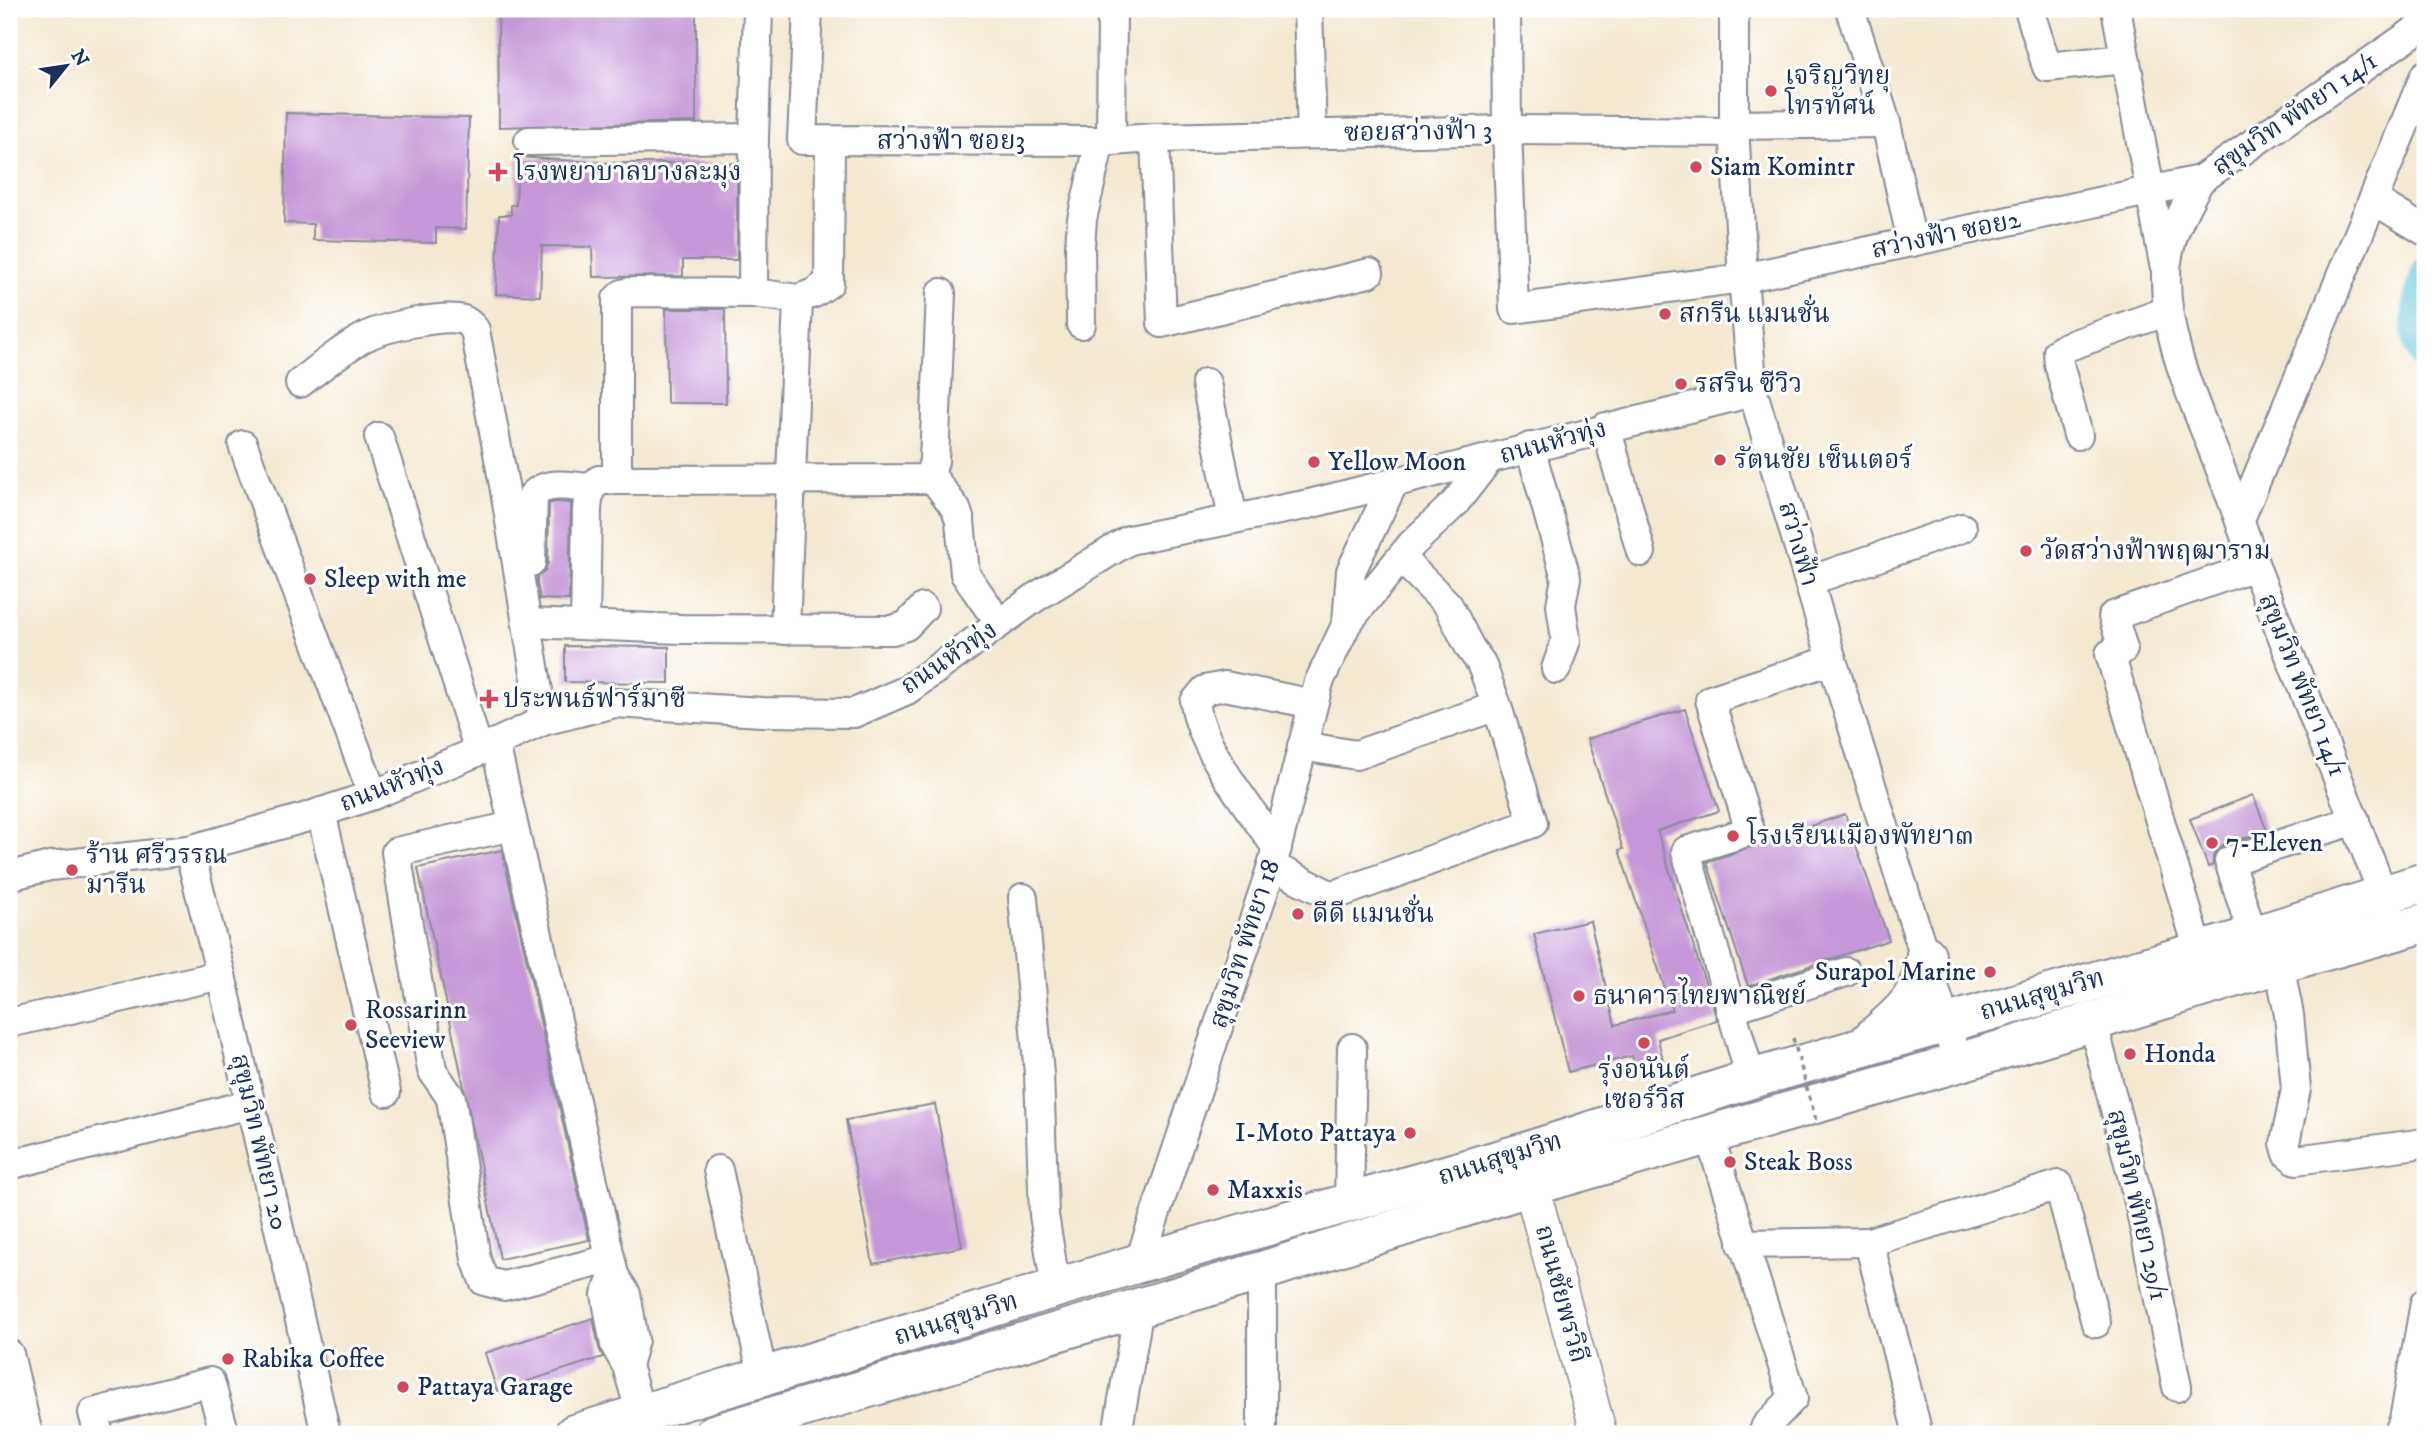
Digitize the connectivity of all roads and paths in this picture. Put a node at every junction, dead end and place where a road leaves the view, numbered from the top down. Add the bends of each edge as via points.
1 (758, 9) edge
2 (808, 9) edge
3 (1112, 9) edge
4 (1308, 9) edge
5 (1506, 9) edge
6 (1734, 9) edge
7 (1850, 9) edge
8 (2029, 9) edge
9 (2116, 9) edge
10 (2425, 24) edge
11 (2125, 59) junction
12 (2425, 75) edge
13 (1886, 123) junction
14 (1735, 128) junction
15 (1507, 130) junction
16 (1312, 134) junction
17 (754, 138) junction
18 (1155, 138) junction
19 (529, 141) dead end
20 (830, 141) junction
21 (1106, 141) junction
22 (2200, 180) junction
23 (2150, 192) junction
24 (2383, 205) junction
25 (2425, 231) edge
26 (1912, 242) junction
27 (1369, 273) dead end
28 (2165, 273) junction
29 (1743, 278) junction
30 (753, 293) junction
31 (941, 293) dead end
32 (797, 299) junction
33 (2168, 311) junction
34 (1081, 324) dead end
35 (300, 383) dead end
36 (1206, 383) dead end
37 (1753, 392) junction
38 (1606, 427) junction
39 (2078, 435) dead end
40 (379, 437) dead end
41 (243, 445) dead end
42 (1530, 447) junction
43 (1490, 458) junction
44 (2221, 470) junction
45 (2260, 472) junction
46 (930, 474) junction
47 (789, 481) junction
48 (604, 484) junction
49 (1394, 484) junction
50 (1233, 519) junction
51 (2240, 519) junction
52 (1962, 528) dead end
53 (1641, 552) dead end
54 (1401, 558) junction
55 (531, 562) dead end
56 (2255, 566) junction
57 (1809, 582) junction
58 (988, 607) dead end
59 (923, 608) dead end
60 (528, 623) junction
61 (1347, 623) junction
62 (585, 625) junction
63 (785, 630) junction
64 (1832, 660) junction
65 (1556, 669) dead end
66 (1313, 704) junction
67 (1497, 706) junction
68 (543, 721) junction
69 (1302, 746) junction
70 (487, 747) junction
71 (373, 795) junction
72 (321, 812) junction
73 (2356, 820) junction
74 (513, 826) junction
75 (189, 850) junction
76 (1274, 857) junction
77 (9, 876) edge
78 (2425, 882) edge
79 (2384, 895) junction
80 (1023, 898) dead end
81 (2411, 927) edge
82 (2253, 936) junction
83 (2200, 951) junction
84 (1926, 955) junction
85 (2279, 964) junction
86 (1846, 972) dead end
87 (221, 975) junction
88 (1730, 1009) junction
89 (1946, 1022) junction
90 (9, 1023) edge
91 (2093, 1023) junction
92 (1793, 1038) dead end
93 (1864, 1046) junction
94 (1352, 1048) dead end
95 (1958, 1063) junction
96 (1751, 1079) junction
97 (386, 1092) dead end
98 (250, 1104) junction
99 (1817, 1124) dead end
100 (1709, 1135) junction
101 (2425, 1143) edge
102 (9, 1166) edge
103 (1527, 1169) junction
104 (718, 1170) dead end
105 (1349, 1203) junction
106 (1869, 1242) junction
107 (1742, 1244) junction
108 (1139, 1263) junction
109 (612, 1267) junction
110 (1262, 1271) junction
111 (1056, 1289) junction
112 (2425, 1303) edge
113 (1139, 1308) junction
114 (2096, 1323) dead end
115 (9, 1354) edge
116 (763, 1377) junction
117 (2177, 1387) dead end
118 (641, 1413) junction
119 (1262, 1426) dead end
120 (28, 1434) edge
121 (99, 1434) edge
122 (225, 1434) edge
123 (326, 1434) edge
124 (574, 1434) edge
125 (714, 1434) edge
126 (1117, 1434) edge
127 (1599, 1434) edge
128 (1763, 1434) edge
129 (1918, 1434) edge
130 (2398, 1434) edge

1 - 17 street
2 - 20 street, สว่างฟ้า ซอย3 via 802,140
3 - 21 street
4 - 16 street
5 - 15 street
6 - 14 street, สว่างฟ้า
7 - 13 street
8 - 11 street via 2047,67
9 - 11 street
10 - 22 street, สุขุมวิท พัทยา 14/1
11 - 23 street
12 - 24 street
13 - 14 street, ซอยสว่างฟ้า 3
13 - 26 street
14 - 15 street, ซอยสว่างฟ้า 3
14 - 29 street, สว่างฟ้า
15 - 16 street, ซอยสว่างฟ้า 3
15 - 29 street, สว่างฟ้า ซอย2 via 1514,309
16 - 18 street, ซอยสว่างฟ้า 3
17 - 19 street
17 - 30 street
18 - 21 street, ซอยสว่างฟ้า 3
18 - 27 street via 1162,323
20 - 21 street, สว่างฟ้า ซอย3
20 - 32 street via 829,283
21 - 34 street via 1086,197 1081,233
22 - 23 street, สว่างฟ้า ซอย2
22 - 28 street, สุขุมวิท พัทยา 14/1 via 2182,210
23 - 26 street, สว่างฟ้า ซอย2
23 - 28 street
24 - 25 street
24 - 45 street
26 - 29 street, สว่างฟ้า ซอย2
28 - 33 street, สุขุมวิท พัทยา 14/1
29 - 37 street, สว่างฟ้า
30 - 32 street
30 - 48 street via 631,292 617,299
31 - 46 street via 936,445
32 - 47 street
33 - 39 street via 2058,352
33 - 44 street, สุขุมวิท พัทยา 14/1 via 2179,363
35 - 60 street via 381,330 450,318 470,323 478,342
36 - 50 street
37 - 38 street, ถนนหัวทุ่ง
37 - 57 street, สว่างฟ้า
38 - 42 street, ถนนหัวทุ่ง
38 - 53 street
40 - 70 street
41 - 71 street
42 - 43 street, ถนนหัวทุ่ง
42 - 65 street via 1566,578 1561,605 1566,640
43 - 49 street, ถนนหัวทุ่ง
43 - 54 street, สุขุมวิท พัทยา 18 via 1455,503
44 - 45 street via 2242,480
44 - 51 street, สุขุมวิท พัทยา 14/1
45 - 51 street
46 - 47 street via 913,481
46 - 58 street via 956,509 965,574
47 - 48 street
47 - 63 street
48 - 55 street via 542,487 533,495
48 - 62 street via 587,510
49 - 50 street, ถนนหัวทุ่ง
49 - 61 street, สุขุมวิท พัทยา 18 via 1351,571
50 - 68 street, ถนนหัวทุ่ง via 1129,540 1036,597 908,690 854,713 615,703
51 - 56 street, สุขุมวิท พัทยา 14/1
52 - 57 street
54 - 61 street, สุขุมวิท พัทยา 18
54 - 67 street via 1448,605
56 - 73 street, สุขุมวิท พัทยา 14/1
56 - 83 street via 2113,617 2123,649 2110,654
57 - 64 street, สว่างฟ้า
59 - 63 street via 901,629
60 - 62 street
60 - 68 street
61 - 66 street, สุขุมวิท พัทยา 18
62 - 63 street
64 - 84 street, สว่างฟ้า
64 - 88 street via 1710,699 1750,831 1686,851
66 - 69 street, สุขุมวิท พัทยา 18
66 - 76 street via 1225,686 1205,690 1195,702 1197,720 1209,746
67 - 69 street via 1356,755
67 - 76 street via 1533,823 1332,897
68 - 70 street, ถนนหัวทุ่ง
69 - 76 street, สุขุมวิท พัทยา 18
70 - 71 street, ถนนหัวทุ่ง
70 - 74 street
71 - 72 street, ถนนหัวทุ่ง
72 - 75 street, ถนนหัวทุ่ง
72 - 97 street
73 - 79 street, สุขุมวิท พัทยา 14/1
73 - 82 street via 2229,861
74 - 109 street
74 - 109 street via 396,852 432,1070 451,1098 476,1259 484,1281 504,1286
75 - 77 street, ถนนหัวทุ่ง via 50,866
75 - 87 street, สุขุมวิท พัทยา 20
76 - 108 street, สุขุมวิท พัทยา 18
78 - 79 highway, ถนนสุขุมวิท
79 - 81 street, สุขุมวิท พัทยา 14/1
79 - 82 highway, ถนนสุขุมวิท
80 - 111 street via 1039,1074 1044,1215
81 - 85 highway, ถนนสุขุมวิท
82 - 83 highway, ถนนสุขุมวิท
83 - 89 highway, ถนนสุขุมวิท
84 - 89 street, สว่างฟ้า
84 - 93 highway via 1914,998
85 - 91 highway, ถนนสุขุมวิท
85 - 101 street via 2296,1089 2285,1143 2288,1154 2297,1160
86 - 88 street
87 - 90 street
87 - 98 street, สุขุมวิท พัทยา 20
88 - 96 street
89 - 93 highway, ถนนสุขุมวิท
89 - 95 street, สว่างฟ้า
91 - 95 highway, ถนนสุขุมวิท
91 - 117 street, สุขุมวิท พัทยา 29/1 via 2139,1202
92 - 99 path, bridge
93 - 96 highway, ถนนสุขุมวิท
94 - 105 street
95 - 100 highway, ถนนสุขุมวิท
96 - 103 highway, ถนนสุขุมวิท
98 - 102 street
98 - 123 street, สุขุมวิท พัทยา 20
100 - 103 highway, ถนนสุขุมวิท
100 - 107 street
103 - 105 highway, ถนนสุขุมวิท
103 - 110 highway, ถนนสุขุมวิท
103 - 127 main road, ถนนชัยพรวิถี
104 - 116 street
105 - 108 highway, ถนนสุขุมวิท
106 - 107 street
106 - 114 street via 2059,1185
106 - 129 street
107 - 128 street via 1793,1398
108 - 111 highway, ถนนสุขุมวิท
109 - 118 street via 606,1295 615,1345 627,1366
110 - 113 highway, ถนนสุขุมวิท
110 - 119 street
111 - 116 highway, ถนนสุขุมวิท
112 - 130 street
113 - 125 highway, ถนนสุขุมวิท
113 - 126 street
115 - 120 street
116 - 118 highway, ถนนสุขุมวิท
118 - 124 highway, ถนนสุขุมวิท
121 - 122 street via 93,1413 210,1382

